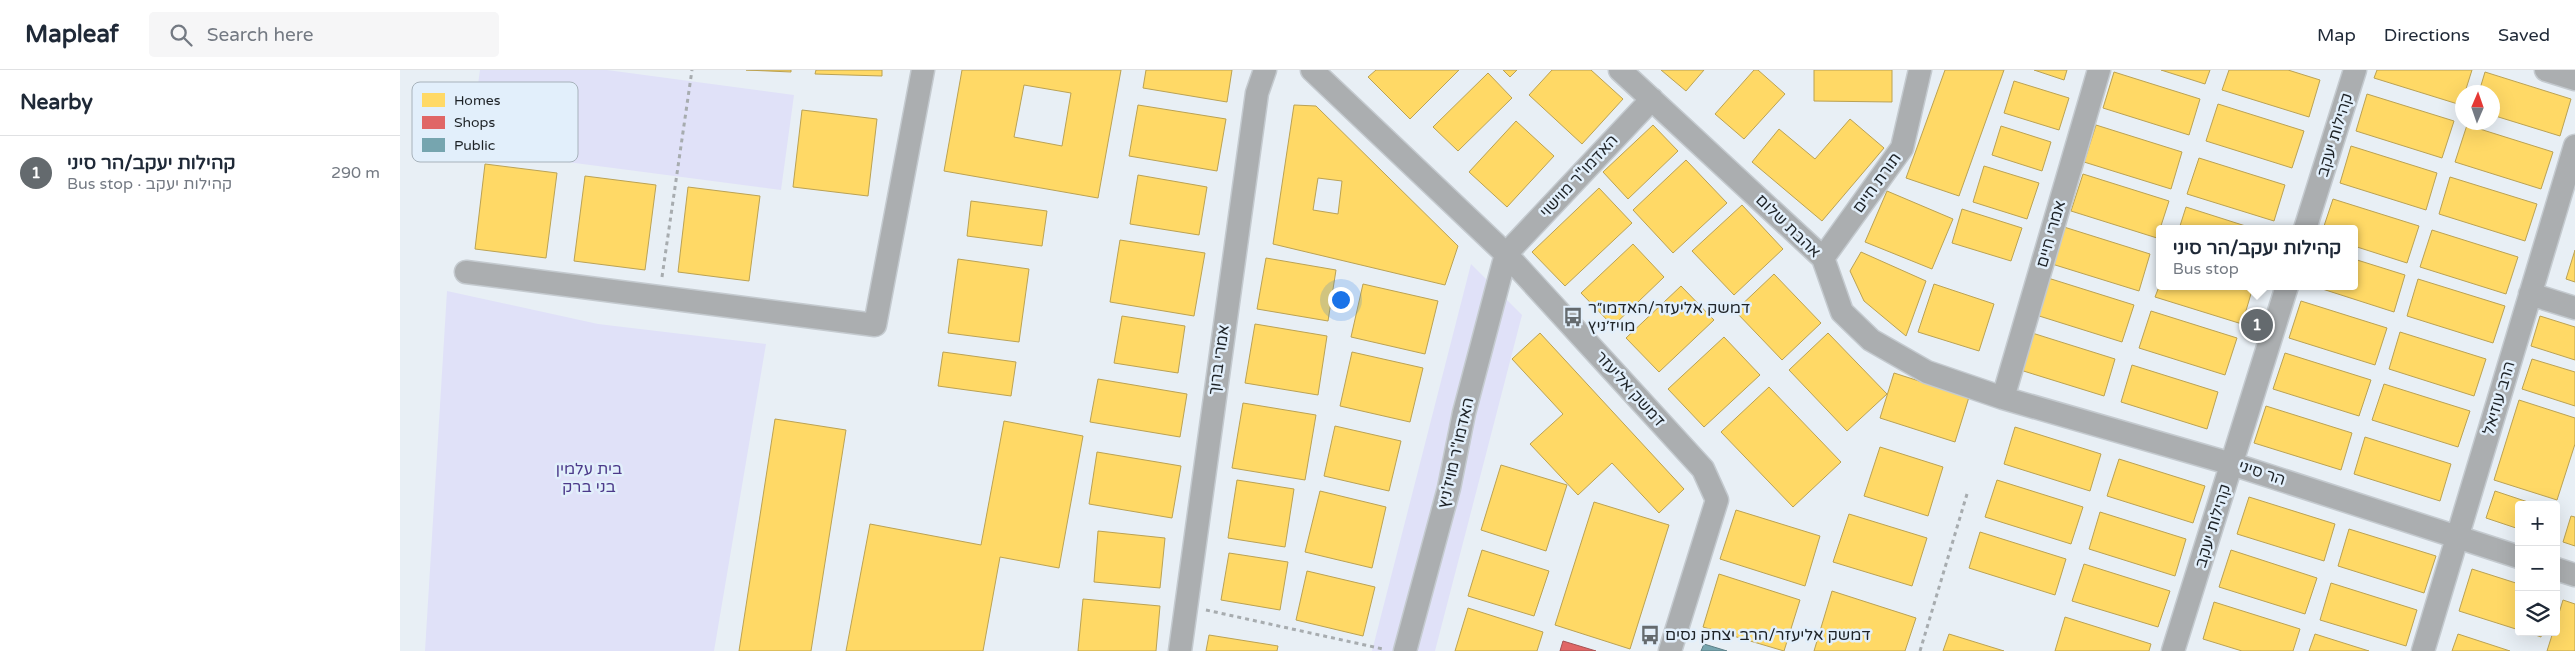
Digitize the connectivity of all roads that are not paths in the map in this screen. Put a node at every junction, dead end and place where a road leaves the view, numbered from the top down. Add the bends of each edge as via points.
1 (923, 70) edge
2 (1265, 70) edge
3 (1312, 70) edge
4 (1620, 70) edge
5 (1920, 70) edge
6 (2099, 70) edge
7 (2355, 70) edge
8 (2546, 70) edge
9 (2575, 79) edge
10 (1652, 99) junction
11 (2575, 146) edge
12 (2307, 225) edge
13 (1506, 254) junction
14 (1823, 258) junction
15 (466, 272) dead end
16 (2286, 290) edge
17 (2530, 294) junction
18 (2575, 308) edge
19 (2003, 398) junction
20 (2232, 464) junction
21 (2457, 537) junction
22 (2515, 556) edge
23 (2560, 570) edge
24 (2575, 575) edge
25 (1395, 650) edge
26 (1180, 651) edge
27 (1670, 651) edge
28 (2173, 651) edge
29 (2423, 651) edge

1 - 15 street via 875,325
2 - 26 street, אמרי ברוך via 1257,93
3 - 13 street, דמשק אליעזר
4 - 10 street, אהבת שלום
5 - 14 street, תורת חיים via 1902,148
6 - 19 street, אמרי חיים
7 - 12 street, קהילות יעקב
8 - 9 street
10 - 13 street, האדמו"ר מוישוי
10 - 14 street, אהבת שלום
11 - 17 street, הרב עוזיאל
13 - 25 street, האדמו"ר מויז'ניץ via 1464,413 1449,488
13 - 27 street, דמשק אליעזר via 1703,469 1717,500
14 - 19 street, אהבת שלום via 1842,312 1871,340 1927,372
16 - 20 street, קהילות יעקב
17 - 18 street
17 - 21 street, הרב עוזיאל
19 - 20 street, הר סיני
20 - 21 street, הר סיני
20 - 28 street, קהילות יעקב
21 - 22 street, הר סיני
21 - 29 street, הרב עוזיאל
23 - 24 street

